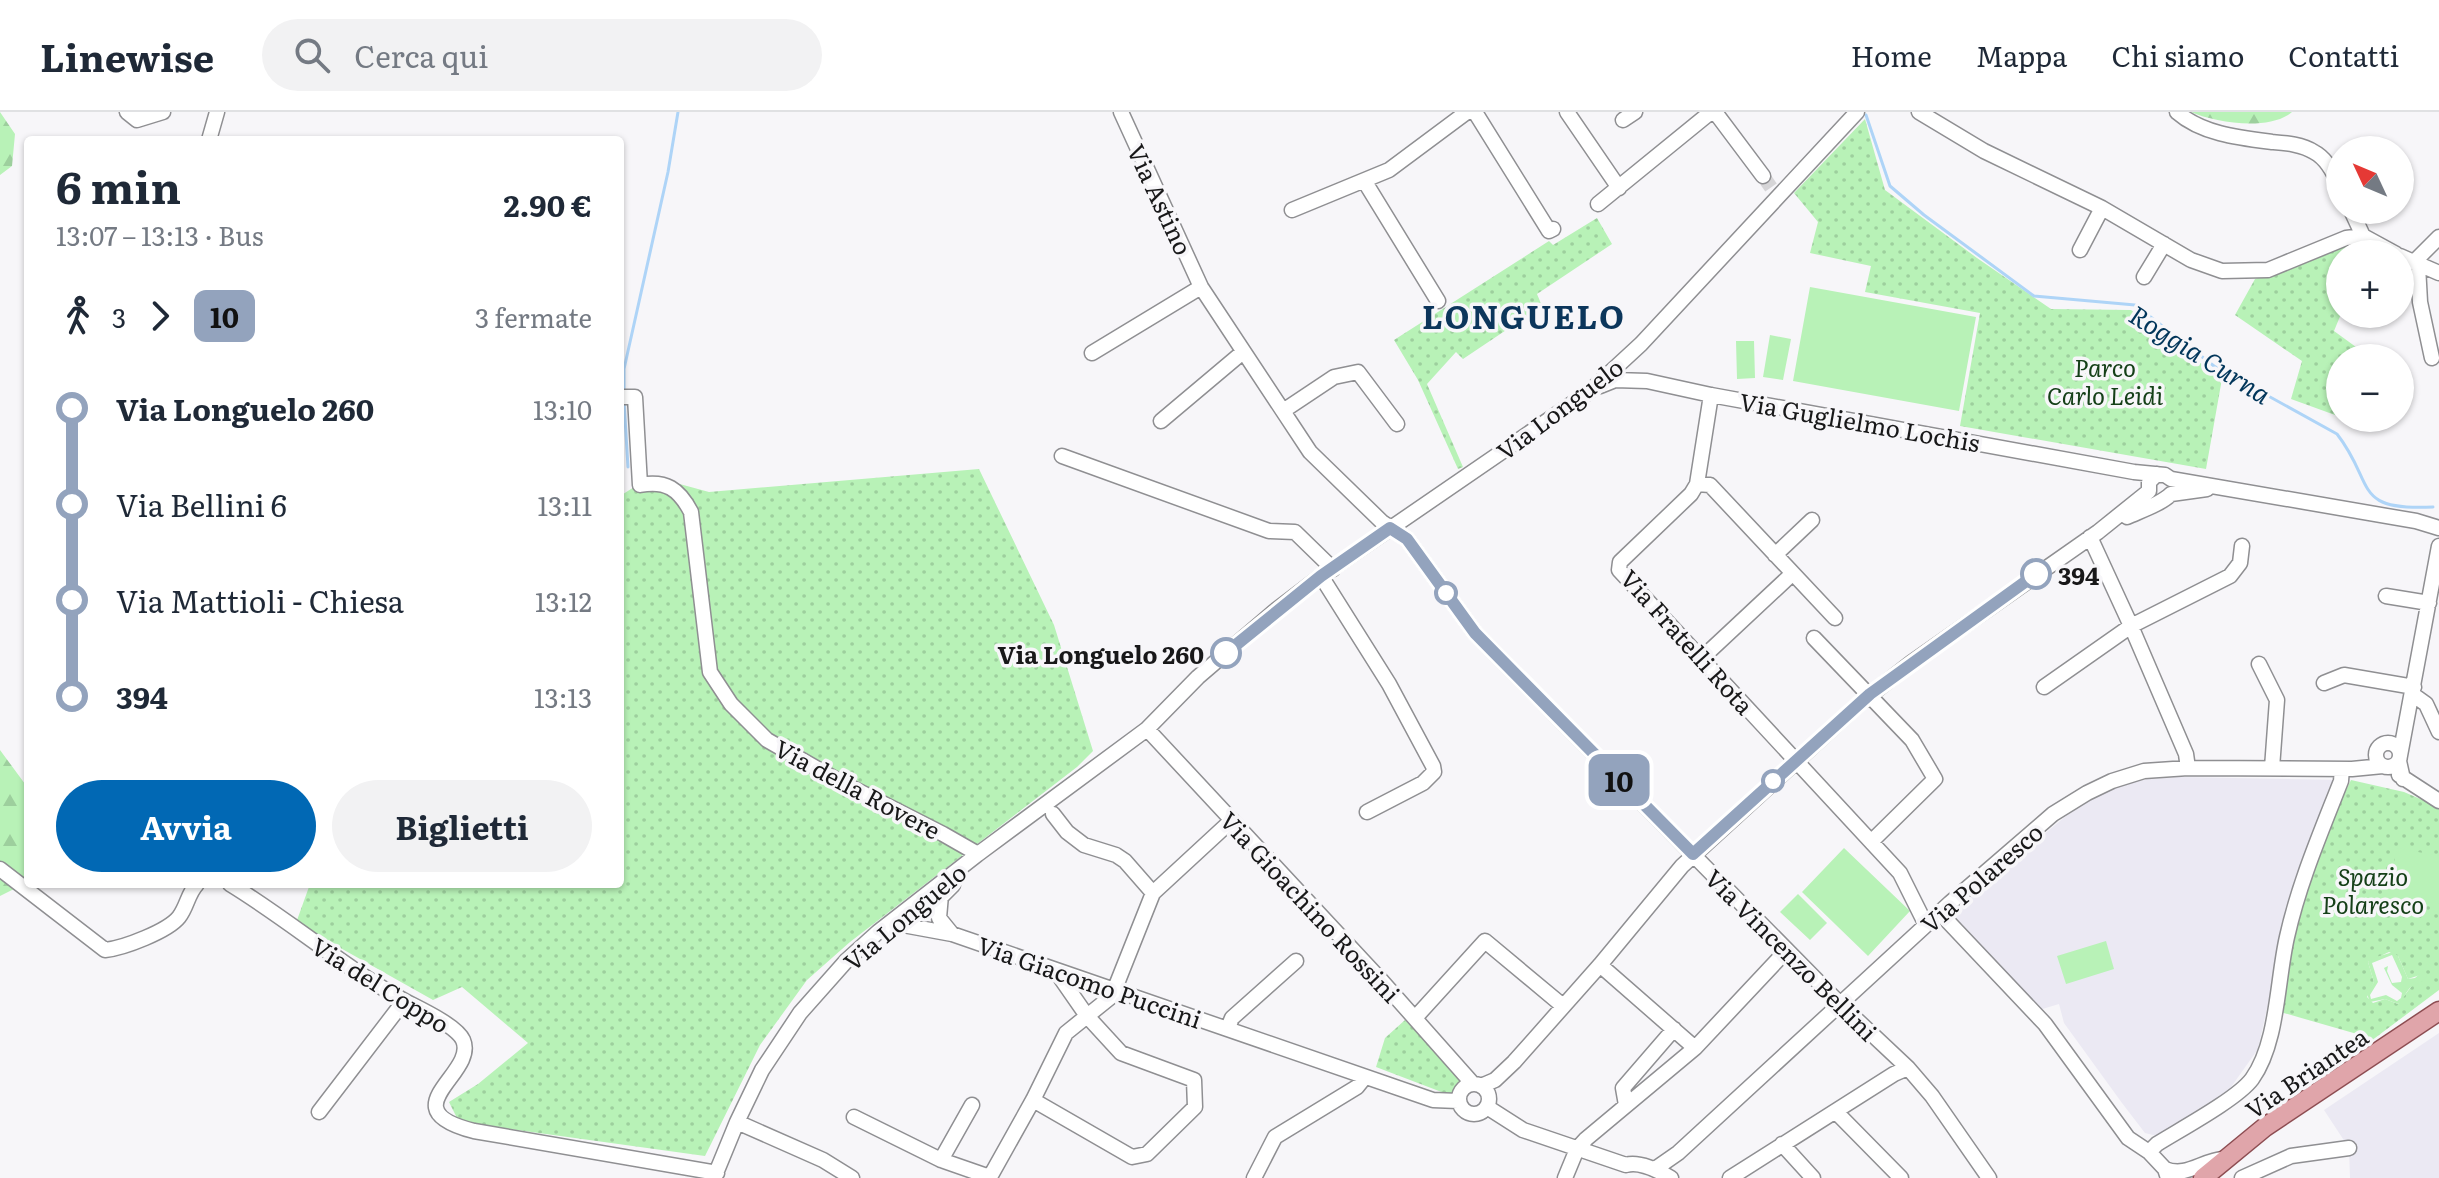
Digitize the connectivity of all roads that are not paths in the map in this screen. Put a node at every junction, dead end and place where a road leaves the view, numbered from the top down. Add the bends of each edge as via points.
1 (127, 112) edge
2 (163, 112) edge
3 (217, 112) edge
4 (1121, 112) edge
5 (1467, 112) edge
6 (1475, 112) edge
7 (1567, 112) edge
8 (1713, 112) edge
9 (1857, 112) edge
10 (1919, 112) edge
11 (2177, 112) edge
12 (210, 136) edge
13 (2326, 164) edge
14 (1763, 176) tunnel mouth
15 (1365, 182) junction
16 (1619, 188) junction
17 (1598, 204) dead end
18 (2102, 208) junction
19 (1292, 210) dead end
20 (2357, 224) edge
21 (1551, 230) dead end
22 (2363, 236) junction
23 (2439, 237) edge
24 (2370, 240) edge
25 (2164, 244) junction
26 (2080, 250) dead end
27 (2414, 255) edge
28 (2414, 263) edge
29 (2439, 273) edge
30 (2144, 277) dead end
31 (2414, 283) edge
32 (1201, 287) junction
33 (1438, 301) dead end
34 (1641, 344) junction
35 (1243, 352) junction
36 (1092, 353) dead end
37 (2432, 358) dead end
38 (1647, 381) junction
39 (1589, 392) junction
40 (1711, 395) junction
41 (624, 397) edge
42 (1283, 411) junction
43 (1161, 421) dead end
44 (1397, 424) dead end
45 (1062, 456) dead end
46 (1697, 484) junction
47 (2159, 487) junction
48 (2439, 519) edge
49 (1812, 520) dead end
50 (2416, 521) junction
51 (1390, 528) junction
52 (2439, 528) edge
53 (2094, 534) junction
54 (2242, 546) dead end
55 (2439, 546) edge
56 (1775, 555) junction
57 (1327, 572) junction
58 (1792, 574) junction
59 (2386, 596) dead end
60 (2429, 603) junction
61 (1835, 618) dead end
62 (2131, 626) junction
63 (1814, 638) dead end
64 (1701, 659) junction
65 (2259, 664) dead end
66 (2324, 683) dead end
67 (2044, 687) dead end
68 (2413, 690) junction
69 (1870, 694) junction
70 (2439, 700) edge
71 (2406, 726) junction
72 (1147, 729) junction
73 (2439, 732) edge
74 (2381, 746) junction
75 (2400, 758) junction
76 (1797, 761) junction
77 (2384, 766) junction
78 (2188, 768) junction
79 (2272, 768) junction
80 (2350, 768) junction
81 (2403, 779) junction
82 (2439, 801) edge
83 (1367, 812) dead end
84 (1053, 814) dead end
85 (1231, 821) junction
86 (1006, 833) junction
87 (1872, 841) junction
88 (978, 854) junction
89 (1693, 854) junction
90 (0, 869) edge
91 (959, 871) junction
92 (24, 888) edge
93 (25, 888) edge
94 (195, 888) edge
95 (236, 888) edge
96 (1153, 893) junction
97 (939, 899) junction
98 (1939, 912) junction
99 (903, 925) junction
100 (1926, 925) junction
101 (878, 932) junction
102 (952, 934) junction
103 (1787, 950) junction
104 (1296, 961) dead end
105 (1600, 965) junction
106 (1055, 969) junction
107 (1115, 989) junction
108 (404, 1001) junction
109 (1841, 1005) junction
110 (1563, 1006) junction
111 (2439, 1011) edge
112 (1087, 1016) junction
113 (1415, 1018) junction
114 (1228, 1028) junction
115 (1674, 1029) junction
116 (1695, 1048) junction
117 (1908, 1068) junction
118 (1365, 1077) junction
119 (1483, 1094) junction
120 (1033, 1100) junction
121 (1458, 1101) junction
122 (972, 1105) dead end
123 (1626, 1105) junction
124 (319, 1112) dead end
125 (1837, 1113) junction
126 (854, 1117) dead end
127 (737, 1122) junction
128 (1782, 1144) junction
129 (2349, 1148) dead end
130 (1577, 1149) junction
131 (2149, 1152) junction
132 (1678, 1153) junction
133 (941, 1160) junction
134 (2213, 1172) edge
135 (1651, 1174) edge
136 (2167, 1174) edge
137 (716, 1175) edge
138 (852, 1178) edge
139 (1254, 1178) edge
140 (1565, 1178) edge
141 (1674, 1178) edge
142 (1730, 1178) edge
143 (1813, 1178) edge
144 (1901, 1178) edge
145 (1989, 1178) edge
146 (2242, 1178) edge

1 - 2 street via 137,120
3 - 12 street
4 - 32 street, Via Astino
5 - 15 street
6 - 21 street
7 - 16 street
8 - 14 street
8 - 16 street
9 - 34 street, Via Longuelo via 1775,192
10 - 18 street via 1984,151
11 - 13 street via 2188,122 2233,137 2314,151
15 - 19 street
15 - 33 street
16 - 17 street
18 - 25 street
18 - 26 street
20 - 22 street
22 - 24 street
22 - 25 street via 2268,270 2222,271
23 - 27 street
25 - 30 street
28 - 29 street
31 - 37 street
32 - 35 street, Via Astino
32 - 36 street
34 - 38 street via 1626,365 1630,374
34 - 39 street, Via Longuelo
35 - 42 street, Via Astino
35 - 43 street
38 - 39 street, Via Guglielmo Lochis via 1615,380
38 - 40 street, Via Guglielmo Lochis
39 - 51 street, Via Longuelo
40 - 46 street
40 - 47 street, Via Guglielmo Lochis via 2134,472
41 - 88 street, Via della Rovere via 635,397 640,485 668,485 682,495 691,512 710,672 731,704 767,740
42 - 44 street via 1334,377 1358,372
42 - 51 street, Via Astino via 1310,452
45 - 57 street via 1269,531 1295,532
46 - 56 street via 1710,485
46 - 64 street, Via Fratelli Rota via 1618,567
47 - 50 street, Via Guglielmo Lochis via 2217,488
47 - 53 street
48 - 50 street
49 - 56 street
50 - 52 street
51 - 57 street, Via Longuelo
51 - 89 street, Via Vincenzo Bellini via 1407,539 1475,633
53 - 62 street
53 - 69 street
54 - 62 street via 2240,563 2230,576
55 - 60 street
56 - 58 street
57 - 72 street, Via Longuelo via 1207,669
57 - 83 street via 1433,766 1423,783
58 - 61 street
58 - 64 street
59 - 60 street
60 - 68 street
62 - 67 street
62 - 78 street
63 - 69 street
64 - 76 street, Via Fratelli Rota
65 - 79 street via 2277,700
66 - 68 street via 2344,675
68 - 70 street
68 - 71 street
68 - 73 street
69 - 76 street
69 - 87 street via 1912,740 1935,779
71 - 74 street
71 - 75 street
72 - 85 street, Via Gioachino Rossini
72 - 86 street, Via Longuelo
74 - 75 street via 2395,744
74 - 77 street via 2376,756
74 - 80 street via 2370,761
75 - 77 street, Via Polaresco via 2395,765
75 - 81 street
76 - 87 street, Via Fratelli Rota
76 - 89 street
77 - 80 street, Via Polaresco
77 - 81 street
78 - 79 street, Via Polaresco
78 - 98 street, Via Polaresco via 2144,771 2087,793 2053,814
79 - 80 street, Via Polaresco
80 - 131 street via 2314,848 2287,936 2260,1067 2242,1091
81 - 82 street
84 - 96 street via 1084,845 1125,861
85 - 96 street
85 - 113 street, Via Gioachino Rossini
86 - 88 street, Via Longuelo
86 - 97 street, Via Longuelo
87 - 100 street, Via Fratelli Rota via 1900,873
88 - 91 street, Via Longuelo
89 - 103 street, Via Vincenzo Bellini
89 - 105 street
90 - 92 street
91 - 97 street
91 - 101 street, Via Longuelo
93 - 94 street via 105,950 172,923
95 - 108 street, Via del Coppo
96 - 107 street
97 - 99 street, Via Longuelo
97 - 102 street, Via Giacomo Puccini via 939,918
98 - 100 street, Via Polaresco
98 - 131 street via 2045,1024 2128,1138
99 - 101 street, Via Giacomo Puccini
99 - 102 street, Via Giacomo Puccini
100 - 109 street, Via Polaresco
101 - 127 street, Via Longuelo via 800,1013 762,1070
102 - 106 street, Via Giacomo Puccini
103 - 109 street, Via Vincenzo Bellini
103 - 116 street
104 - 114 street, Via Giacomo Puccini via 1232,1018
105 - 110 street
105 - 115 street
106 - 107 street, Via Giacomo Puccini
106 - 112 street
107 - 112 street
107 - 114 street, Via Giacomo Puccini
108 - 124 street
108 - 137 street, Via del Coppo via 457,1032 463,1041 463,1058 437,1099 438,1113 452,1126
109 - 117 street, Via Vincenzo Bellini
109 - 132 street, Via Polaresco
110 - 113 street via 1485,941
110 - 119 street
111 - 134 main road, Via Briantea via 2265,1127
112 - 120 street via 1066,1033
112 - 120 street via 1121,1053 1194,1080 1195,1107 1147,1154 1132,1157
113 - 119 street, Via Gioachino Rossini
114 - 118 street, Via Giacomo Puccini
115 - 116 street
115 - 123 street via 1623,1088
116 - 123 street
117 - 125 street
117 - 145 street, Via Vincenzo Bellini
118 - 121 street, Via Giacomo Puccini via 1433,1100
118 - 139 street via 1275,1137
119 - 121 street via 1462,1090
119 - 121 street, Via Giacomo Puccini via 1478,1115 1469,1114
119 - 130 street, Via Giacomo Puccini via 1523,1130
120 - 133 street via 990,1177
122 - 133 street
123 - 130 street
125 - 128 street
125 - 144 street
126 - 133 street
127 - 137 street, Via Longuelo
127 - 138 street
128 - 142 street
128 - 143 street
129 - 146 street via 2291,1156
130 - 135 street, Via Giacomo Puccini via 1631,1163
130 - 140 street
131 - 136 street
132 - 135 street, Via Polaresco
132 - 141 street via 1671,1166
134 - 136 street via 2209,1161
135 - 141 street

